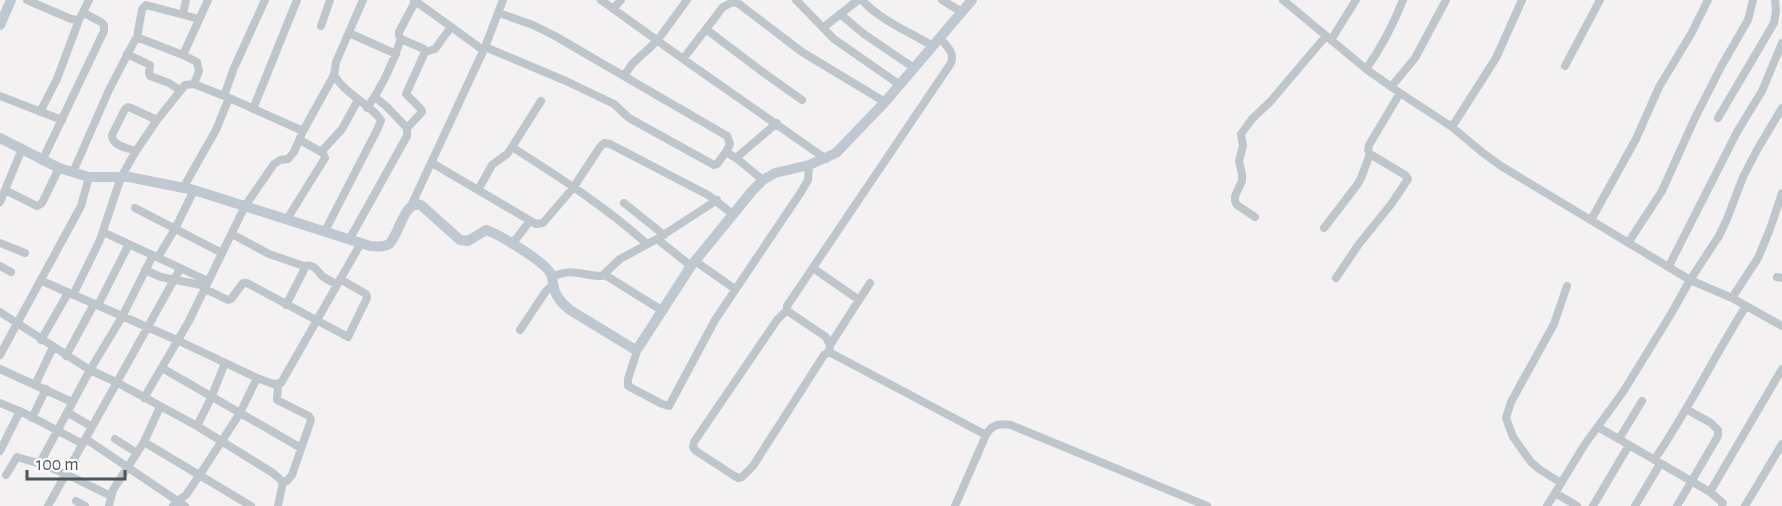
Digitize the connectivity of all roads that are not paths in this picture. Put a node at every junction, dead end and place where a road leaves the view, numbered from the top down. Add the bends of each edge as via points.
1 (10, 0) edge
2 (89, 0) edge
3 (186, 0) edge
4 (208, 0) edge
5 (265, 0) edge
6 (297, 0) edge
7 (330, 0) edge
8 (363, 0) edge
9 (415, 0) edge
10 (502, 0) edge
11 (601, 0) edge
12 (621, 0) edge
13 (687, 0) edge
14 (796, 0) edge
15 (863, 0) edge
16 (942, 0) edge
17 (972, 0) edge
18 (1356, 0) edge
19 (1403, 0) edge
20 (1446, 0) edge
21 (1522, 0) edge
22 (1600, 0) edge
23 (1708, 0) edge
24 (1753, 0) edge
25 (1775, 0) edge
26 (32, 1) edge
27 (1289, 2) edge
28 (614, 9) junction
29 (962, 12) junction
30 (499, 13) junction
31 (183, 14) junction
32 (840, 14) junction
33 (81, 17) junction
34 (199, 19) junction
35 (0, 25) edge
36 (321, 26) dead end
37 (451, 27) junction
38 (824, 27) junction
39 (707, 30) junction
40 (349, 33) junction
41 (137, 38) junction
42 (1328, 38) junction
43 (401, 39) junction
44 (657, 41) junction
45 (937, 42) junction
46 (1782, 43) edge
47 (484, 49) junction
48 (425, 52) junction
49 (127, 54) junction
50 (396, 54) junction
51 (183, 55) junction
52 (683, 59) junction
53 (1565, 66) dead end
54 (914, 68) junction
55 (1366, 69) junction
56 (334, 75) junction
57 (624, 76) junction
58 (194, 84) junction
59 (900, 85) junction
60 (1391, 87) junction
61 (180, 90) junction
62 (1400, 93) junction
63 (0, 96) edge
64 (227, 97) junction
65 (375, 97) junction
66 (358, 100) junction
67 (802, 100) dead end
68 (541, 101) dead end
69 (885, 102) junction
70 (367, 108) junction
71 (1782, 108) edge
72 (253, 109) junction
73 (40, 112) junction
74 (1718, 118) dead end
75 (62, 120) junction
76 (157, 120) junction
77 (777, 123) junction
78 (1452, 127) junction
79 (408, 128) junction
80 (303, 131) junction
81 (0, 138) edge
82 (300, 140) junction
83 (512, 147) junction
84 (22, 149) junction
85 (135, 151) junction
86 (321, 152) junction
87 (726, 152) junction
88 (1370, 154) junction
89 (736, 158) junction
90 (826, 159) junction
91 (42, 161) junction
92 (432, 163) junction
93 (809, 165) junction
94 (59, 168) junction
95 (73, 172) junction
96 (89, 177) junction
97 (122, 177) junction
98 (763, 180) junction
99 (573, 188) junction
100 (189, 189) junction
101 (5, 190) junction
102 (478, 190) junction
103 (1782, 193) edge
104 (717, 201) junction
105 (0, 202) edge
106 (624, 203) dead end
107 (412, 204) junction
108 (245, 206) junction
109 (135, 208) dead end
110 (734, 215) junction
111 (1255, 217) dead end
112 (287, 219) junction
113 (1591, 220) junction
114 (530, 221) junction
115 (1324, 228) dead end
116 (175, 229) junction
117 (325, 231) junction
118 (103, 232) junction
119 (232, 234) junction
120 (661, 237) junction
121 (349, 240) junction
122 (0, 243) edge
123 (361, 243) junction
124 (1628, 243) junction
125 (129, 244) junction
126 (513, 244) junction
127 (647, 244) junction
128 (26, 253) dead end
129 (222, 253) junction
130 (155, 256) junction
131 (693, 264) junction
132 (0, 266) edge
133 (304, 266) junction
134 (1669, 266) junction
135 (813, 268) junction
136 (180, 269) junction
137 (145, 270) junction
138 (11, 272) dead end
139 (605, 275) junction
140 (1336, 278) dead end
141 (174, 280) junction
142 (1690, 280) junction
143 (42, 281) junction
144 (339, 281) junction
145 (553, 281) junction
146 (870, 284) dead end
147 (206, 285) junction
148 (1567, 286) dead end
149 (735, 289) junction
150 (71, 294) junction
151 (1732, 298) junction
152 (859, 300) junction
153 (96, 305) junction
154 (286, 305) junction
155 (1746, 306) junction
156 (787, 310) junction
157 (663, 311) junction
158 (0, 312) edge
159 (122, 317) junction
160 (316, 321) junction
161 (17, 324) junction
162 (1782, 326) edge
163 (148, 327) junction
164 (520, 330) dead end
165 (41, 340) junction
166 (179, 341) junction
167 (53, 347) junction
168 (638, 348) junction
169 (830, 348) junction
170 (0, 355) edge
171 (66, 356) junction
172 (225, 363) junction
173 (162, 368) junction
174 (0, 369) edge
175 (1782, 369) edge
176 (90, 370) junction
177 (257, 378) junction
178 (118, 383) junction
179 (35, 385) junction
180 (278, 385) junction
181 (46, 389) junction
182 (144, 398) junction
183 (211, 398) junction
184 (1642, 401) dead end
185 (72, 402) junction
186 (0, 403) edge
187 (160, 407) junction
188 (1686, 410) junction
189 (20, 411) junction
190 (67, 412) junction
191 (240, 413) junction
192 (32, 418) junction
193 (196, 426) junction
194 (1598, 427) junction
195 (92, 428) junction
196 (57, 431) junction
197 (986, 435) junction
198 (115, 439) dead end
199 (1619, 439) junction
200 (84, 441) junction
201 (144, 442) junction
202 (221, 442) junction
203 (1782, 444) edge
204 (1629, 445) junction
205 (301, 448) junction
206 (0, 451) edge
207 (137, 453) junction
208 (1657, 462) junction
209 (41, 464) junction
210 (127, 468) junction
211 (66, 474) junction
212 (6, 475) dead end
213 (199, 476) junction
214 (283, 482) junction
215 (1692, 482) junction
216 (1561, 483) junction
217 (1710, 492) junction
218 (1555, 493) junction
219 (111, 496) junction
220 (76, 501) dead end
221 (175, 503) edge
222 (1725, 505) edge
223 (48, 506) edge
224 (85, 506) edge
225 (109, 506) edge
226 (185, 506) edge
227 (251, 506) edge
228 (278, 506) edge
229 (955, 506) edge
230 (1206, 506) edge
231 (1547, 506) edge
232 (1577, 506) edge
233 (1593, 506) edge
234 (1635, 506) edge
235 (1677, 506) edge
236 (1745, 506) edge

1 - 35 street
2 - 33 street
3 - 31 street
4 - 34 street
5 - 64 street via 234,68
6 - 72 street
7 - 36 street
8 - 40 street
9 - 37 street
9 - 43 street via 399,32
10 - 30 street
11 - 28 street
12 - 28 street
13 - 44 street
14 - 38 street
15 - 32 street
15 - 45 street via 881,16
16 - 29 street
17 - 29 street
18 - 42 street
19 - 55 street
20 - 60 street via 1420,51
21 - 78 street via 1496,58
22 - 53 street
23 - 113 street
24 - 124 street via 1748,20 1722,65 1662,191
25 - 74 street via 1774,23
26 - 33 street via 71,19
27 - 42 street
28 - 44 street
29 - 45 street
30 - 47 street
30 - 57 street via 548,32
31 - 34 street
31 - 41 street via 144,5
32 - 38 street
32 - 54 street
33 - 73 street
33 - 75 street via 101,22 104,31
34 - 51 street
37 - 47 street
37 - 48 street via 435,49
38 - 59 street
39 - 52 street
39 - 67 street
39 - 69 street via 723,7 733,2 802,52
40 - 50 street
40 - 56 street
41 - 49 street
41 - 51 street
42 - 55 street
42 - 111 street via 1241,134 1242,181 1235,201
43 - 48 street
43 - 50 street
44 - 52 street
44 - 57 street
45 - 54 street
45 - 135 street via 952,54 951,63
46 - 134 street via 1762,91
47 - 87 street via 615,104 628,118 714,165
47 - 92 street
48 - 79 street via 406,94 422,112
49 - 61 street via 150,65 150,76
49 - 95 street
50 - 65 street
51 - 58 street via 199,66
52 - 77 street
54 - 59 street
55 - 60 street
56 - 66 street
56 - 80 street
57 - 87 street via 727,136 730,144
58 - 61 street
58 - 64 street
59 - 69 street
60 - 62 street
61 - 76 street
62 - 78 street
62 - 88 street via 1369,145
63 - 73 street
64 - 72 street
64 - 100 street
65 - 70 street
65 - 79 street
66 - 70 street
66 - 86 street via 342,129
68 - 83 street
69 - 90 street via 845,145
70 - 117 street via 381,120
71 - 142 street via 1743,177 1724,228
72 - 80 street
73 - 75 street
75 - 91 street
76 - 85 street
76 - 85 street via 125,109 112,138
77 - 89 street
77 - 90 street
78 - 113 street via 1501,166
79 - 121 street via 399,152
80 - 82 street
81 - 84 street
82 - 86 street
82 - 108 street via 291,157 274,164
83 - 99 street
83 - 102 street via 492,165
84 - 91 street
84 - 101 street
85 - 97 street
86 - 112 street via 325,158
87 - 89 street
88 - 115 street via 1362,178
88 - 140 street via 1408,179
89 - 98 street
90 - 93 street
91 - 94 street
92 - 102 street
92 - 107 street
93 - 98 street
93 - 149 street via 808,180 801,192
94 - 95 street
94 - 101 street via 39,206
95 - 96 street
96 - 97 street
96 - 143 street via 81,206
97 - 100 street
97 - 118 street
98 - 110 street
99 - 104 street via 604,143
99 - 114 street via 543,223
99 - 127 street
100 - 108 street
100 - 116 street
101 - 105 street
102 - 114 street
103 - 151 street via 1758,258
104 - 110 street
104 - 120 street
106 - 120 street
107 - 123 street via 390,244
107 - 126 street via 421,205 460,240 486,230
108 - 112 street
108 - 119 street
109 - 116 street
110 - 131 street
112 - 117 street
113 - 124 street
114 - 126 street
116 - 129 street
116 - 130 street
117 - 121 street
118 - 125 street
118 - 150 street
119 - 129 street
119 - 133 street via 269,254
120 - 127 street
120 - 131 street
121 - 123 street
122 - 128 street
123 - 144 street
124 - 134 street
125 - 130 street
125 - 153 street
126 - 145 street via 539,262
127 - 139 street via 620,259
129 - 147 street
130 - 136 street
130 - 137 street
131 - 149 street
131 - 157 street
132 - 138 street
133 - 144 street via 311,265 323,277
133 - 154 street
134 - 142 street
135 - 152 street
135 - 156 street
136 - 141 street
136 - 147 street
137 - 141 street
137 - 159 street
139 - 145 street via 571,271 563,272
139 - 157 street
141 - 147 street
141 - 163 street
142 - 151 street
142 - 194 street
143 - 150 street
143 - 161 street
144 - 160 street
144 - 160 street via 366,294 350,334 345,336
145 - 164 street
145 - 168 street via 556,294 570,310 629,347
146 - 152 street
147 - 154 street via 228,300 244,282
147 - 166 street
148 - 216 street via 1554,324 1506,418 1513,437 1531,462
149 - 168 street via 669,406 628,386
150 - 153 street
150 - 165 street
151 - 155 street
152 - 169 street
153 - 159 street
153 - 171 street
154 - 160 street
155 - 162 street
155 - 188 street
156 - 169 street via 826,337
156 - 169 street via 694,442 696,451 742,477
157 - 168 street
158 - 161 street
159 - 163 street
159 - 176 street
160 - 180 street
161 - 165 street
161 - 170 street
163 - 166 street
163 - 178 street
165 - 167 street
166 - 172 street
166 - 173 street
167 - 171 street
167 - 179 street
169 - 197 street
171 - 176 street
172 - 177 street
172 - 183 street
173 - 182 street
173 - 183 street
174 - 179 street
175 - 217 street
176 - 178 street
176 - 185 street
177 - 180 street
177 - 191 street
178 - 182 street
178 - 195 street
179 - 181 street
180 - 205 street via 277,400 311,418
181 - 185 street
181 - 192 street
182 - 187 street
183 - 191 street
183 - 193 street
184 - 199 street
185 - 190 street
186 - 189 street
187 - 193 street
187 - 201 street
188 - 208 street
188 - 215 street via 1718,430
189 - 192 street
189 - 206 street
190 - 195 street
190 - 196 street
191 - 202 street
191 - 205 street
192 - 196 street
193 - 202 street
194 - 199 street
194 - 216 street
195 - 200 street
196 - 200 street
196 - 209 street
197 - 229 street
197 - 230 street via 993,426 1011,425
198 - 207 street
199 - 204 street
200 - 210 street
200 - 211 street
201 - 207 street
201 - 213 street
202 - 213 street
202 - 214 street
203 - 236 street
204 - 208 street
204 - 233 street
205 - 214 street via 292,474
207 - 210 street
208 - 215 street
208 - 234 street
209 - 211 street
209 - 212 street via 17,457
210 - 219 street
210 - 221 street
211 - 219 street
211 - 223 street
213 - 221 street
213 - 227 street
214 - 228 street
215 - 217 street
215 - 235 street
216 - 218 street
217 - 222 street
218 - 231 street
218 - 232 street
219 - 225 street
220 - 224 street
221 - 226 street

